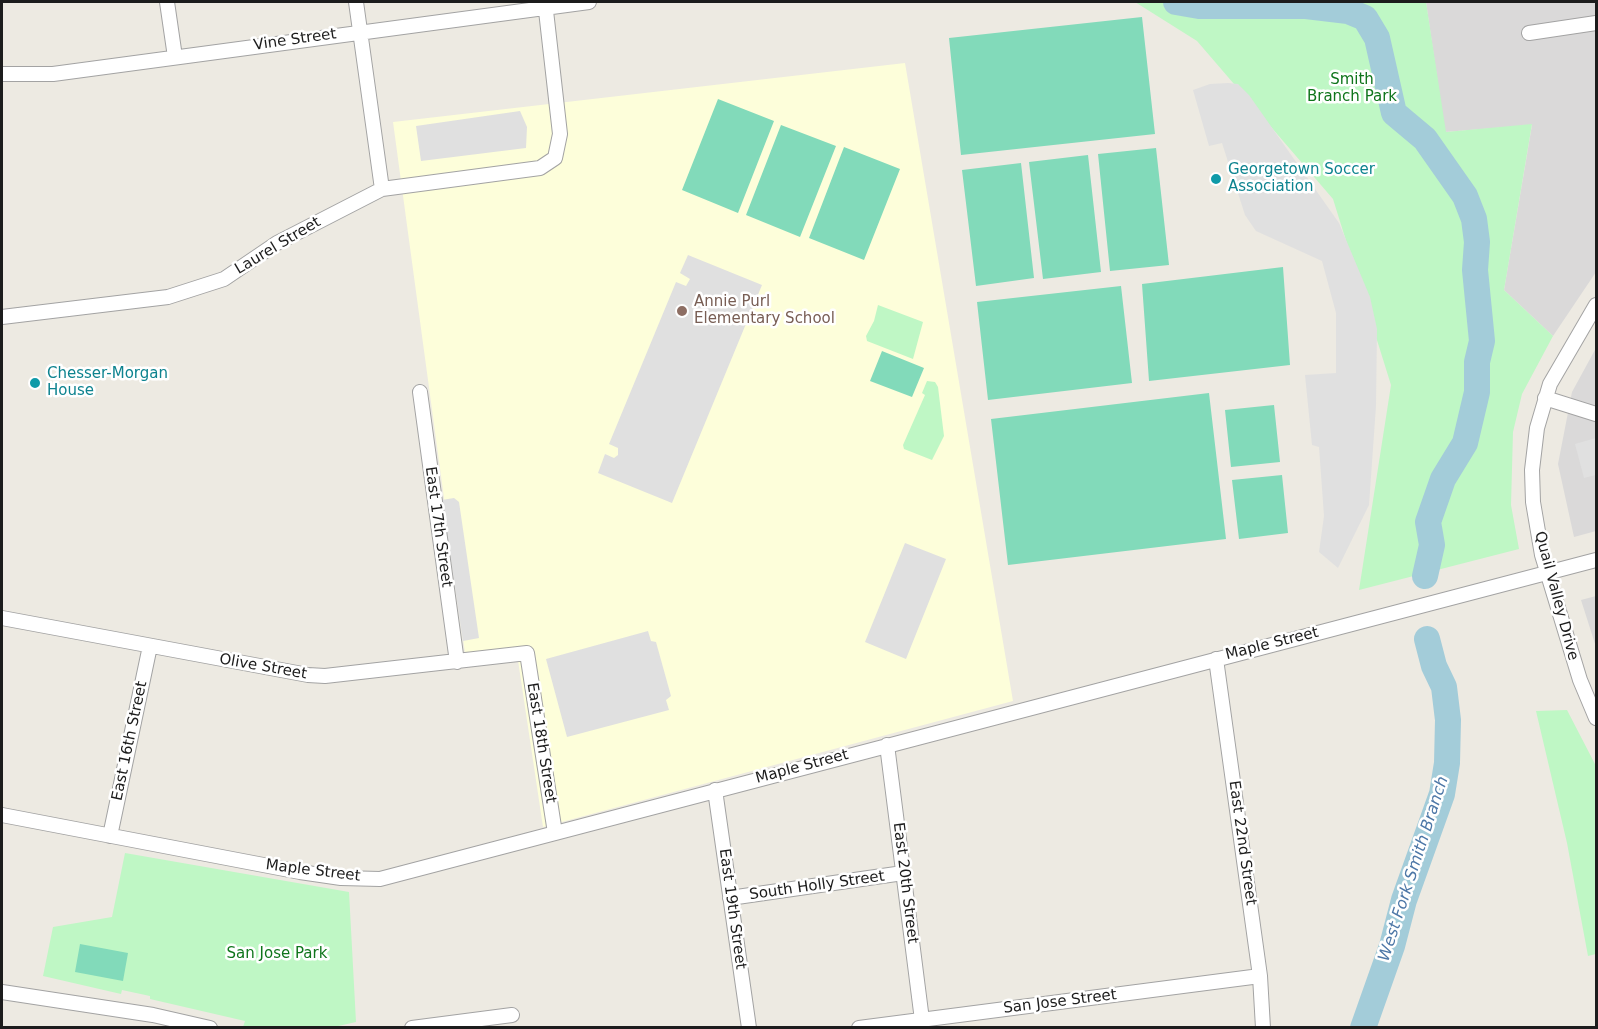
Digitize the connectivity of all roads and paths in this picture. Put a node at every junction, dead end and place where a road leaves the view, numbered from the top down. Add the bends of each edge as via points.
1 (167, 2) edge
2 (356, 2) edge
3 (589, 2) edge
4 (545, 4) edge
5 (1596, 23) edge
6 (360, 31) junction
7 (1530, 33) dead end
8 (175, 57) junction
9 (2, 74) edge
10 (382, 189) junction
11 (1596, 305) edge
12 (2, 317) edge
13 (420, 392) dead end
14 (1545, 398) junction
15 (1596, 414) edge
16 (1596, 560) edge
17 (1547, 573) junction
18 (2, 618) edge
19 (150, 646) junction
20 (526, 653) joint
21 (1216, 659) junction
22 (457, 662) junction
23 (1591, 691) edge
24 (1596, 718) edge
25 (887, 745) junction
26 (715, 790) junction
27 (2, 815) edge
28 (555, 833) junction
29 (110, 836) junction
30 (903, 873) junction
31 (730, 898) junction
32 (1260, 976) junction
33 (2, 992) edge
34 (512, 1015) dead end
35 (922, 1020) junction
36 (210, 1028) edge
37 (412, 1028) edge
38 (749, 1028) edge
39 (859, 1028) edge
40 (1263, 1028) edge

1 - 8 street
2 - 6 street
3 - 4 street, Vine Street
4 - 6 street, Vine Street
4 - 10 street, Laurel Street via 560,134 555,158 540,168
5 - 7 street
6 - 8 street, Vine Street
6 - 10 street
8 - 9 street, Vine Street via 53,74
10 - 12 street, Laurel Street via 277,243 224,279 168,297
11 - 14 street, Quail Valley Drive
13 - 22 street, East 17th Street
14 - 15 street
14 - 17 street, Quail Valley Drive via 1532,470 1533,502
16 - 17 street, Maple Street
17 - 21 street, Maple Street
17 - 23 street, Quail Valley Drive
18 - 19 street, Olive Street
19 - 22 street, Olive Street via 308,675
19 - 29 street, East 16th Street
20 - 22 street, Olive Street
20 - 28 street, East 18th Street
21 - 25 street, Maple Street
21 - 32 street, East 22nd Street
23 - 24 street, Quail Valley Drive
25 - 26 street, Maple Street
25 - 30 street, East 20th Street
26 - 28 street, Maple Street
26 - 31 street, East 19th Street
27 - 29 street, Maple Street
28 - 29 street, Maple Street via 380,879 300,872
30 - 31 street, South Holly Street
30 - 35 street, East 20th Street
31 - 38 street, East 19th Street
32 - 35 street, San Jose Street
32 - 40 street, East 22nd Street
33 - 36 street via 130,1011
34 - 37 street
35 - 39 street, San Jose Street

